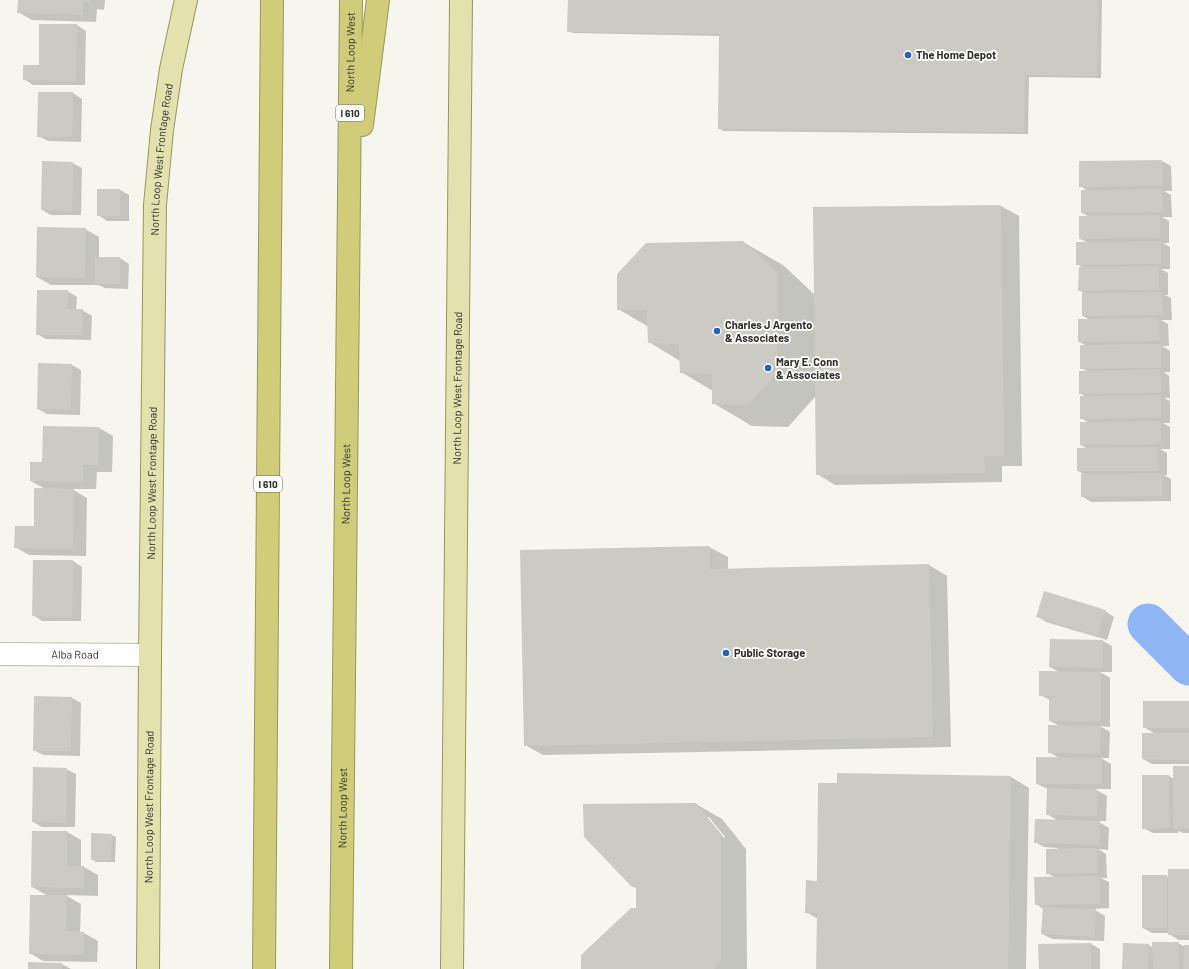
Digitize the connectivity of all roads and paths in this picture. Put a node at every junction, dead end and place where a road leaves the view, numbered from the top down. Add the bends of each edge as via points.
1 (186, 0) edge
2 (272, 0) edge
3 (351, 0) edge
4 (378, 0) edge
5 (461, 0) edge
6 (349, 225) junction
7 (0, 654) edge
8 (150, 655) junction
9 (148, 969) edge
10 (264, 969) edge
11 (341, 969) edge
12 (452, 969) edge

1 - 8 main road, North Loop West Frontage Road via 171,69 155,205
2 - 10 highway, I 610
3 - 6 highway, North Loop West / I 610
4 - 6 highway
5 - 12 main road, North Loop West Frontage Road
6 - 11 highway, North Loop West / I 610
7 - 8 street, Alba Road
8 - 9 main road, North Loop West Frontage Road

